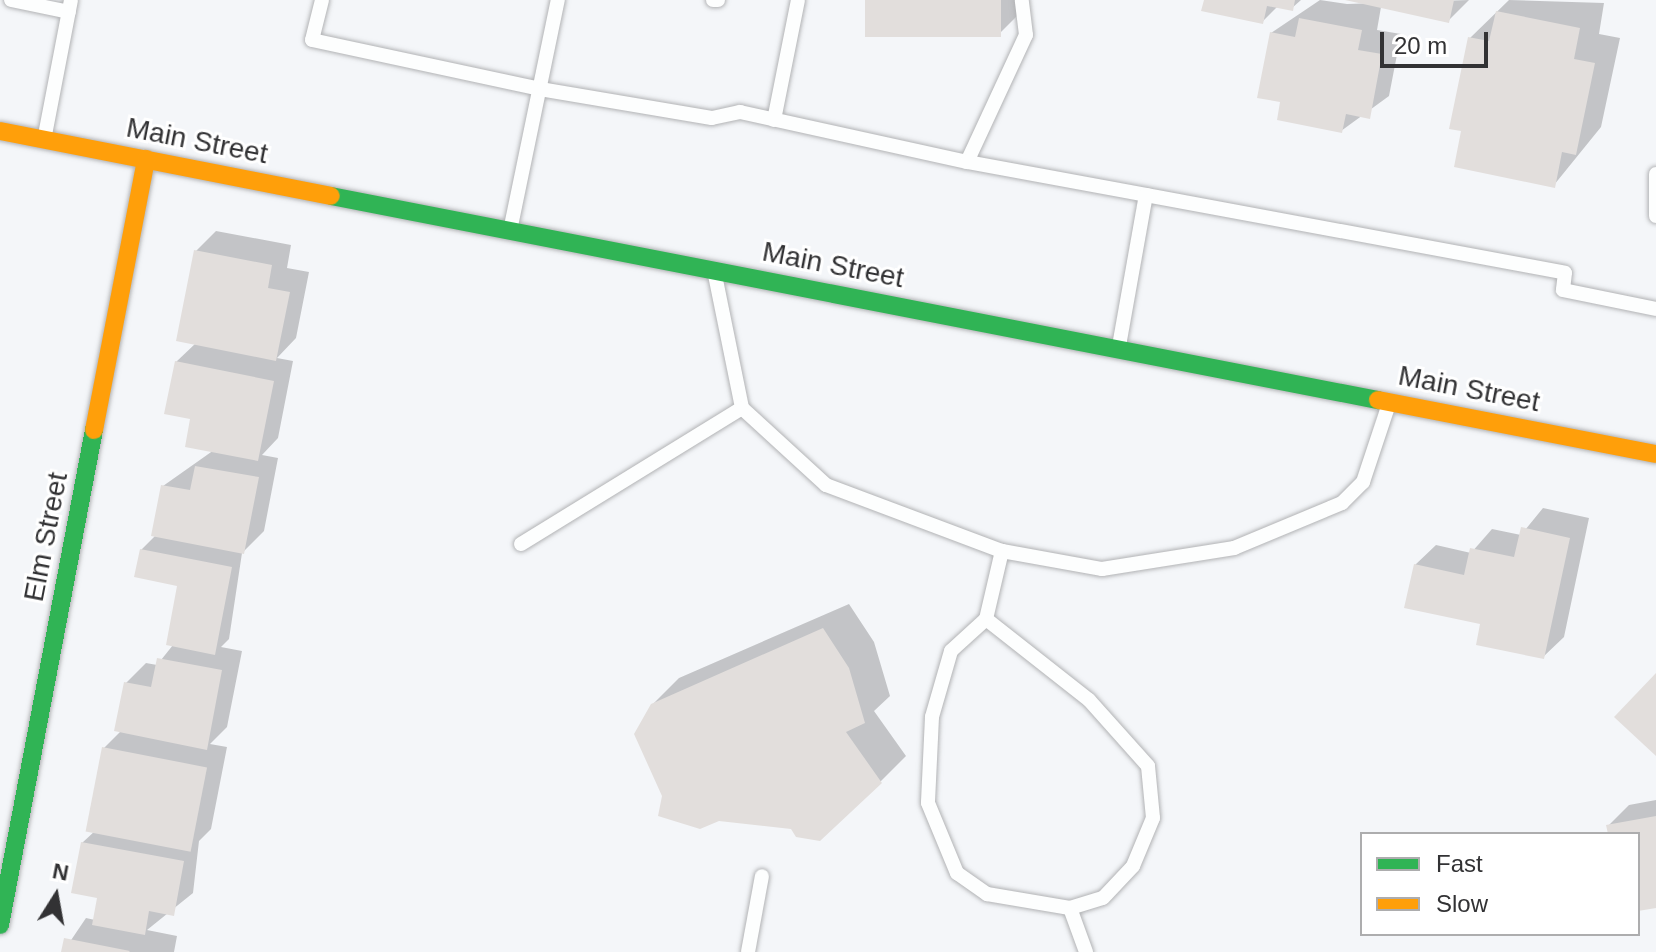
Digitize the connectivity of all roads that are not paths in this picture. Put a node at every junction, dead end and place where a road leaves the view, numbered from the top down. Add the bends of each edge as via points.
1 (11, 0) edge
2 (322, 0) edge
3 (558, 0) edge
4 (798, 0) edge
5 (1022, 0) edge
6 (70, 6) edge
7 (540, 89) junction
8 (774, 120) junction
9 (0, 131) edge
10 (44, 139) junction
11 (146, 159) junction
12 (967, 162) junction
13 (1656, 174) edge
14 (1146, 195) junction
15 (1656, 216) edge
16 (510, 230) junction
17 (714, 270) junction
18 (1656, 309) edge
19 (1118, 349) junction
20 (1389, 402) junction
21 (742, 408) junction
22 (1656, 454) edge
23 (521, 544) dead end
24 (1002, 551) junction
25 (986, 619) junction
26 (762, 876) dead end
27 (1070, 908) junction
28 (0, 925) edge
29 (748, 952) edge
30 (1086, 952) edge

1 - 6 lane
2 - 7 lane via 312,40
3 - 7 lane
4 - 8 lane
5 - 12 lane via 1026,35
6 - 10 lane
7 - 8 lane via 712,118 740,112
7 - 16 lane
8 - 12 lane
9 - 10 street, Main Street
10 - 11 street, Main Street
11 - 16 street, Main Street
11 - 28 street, Elm Street
12 - 14 lane
13 - 15 lane
14 - 18 lane via 1565,273 1563,290
14 - 19 lane
16 - 17 street, Main Street
17 - 19 street, Main Street
17 - 21 lane
19 - 20 street, Main Street
20 - 22 street, Main Street
20 - 24 lane via 1363,482 1342,503 1234,548 1102,569
21 - 23 lane
21 - 24 lane via 826,485
24 - 25 lane
25 - 27 lane via 951,651 932,717 928,803 957,873 987,894
25 - 27 lane via 1089,700 1148,766 1153,818 1133,866 1103,898
26 - 29 lane
27 - 30 lane

